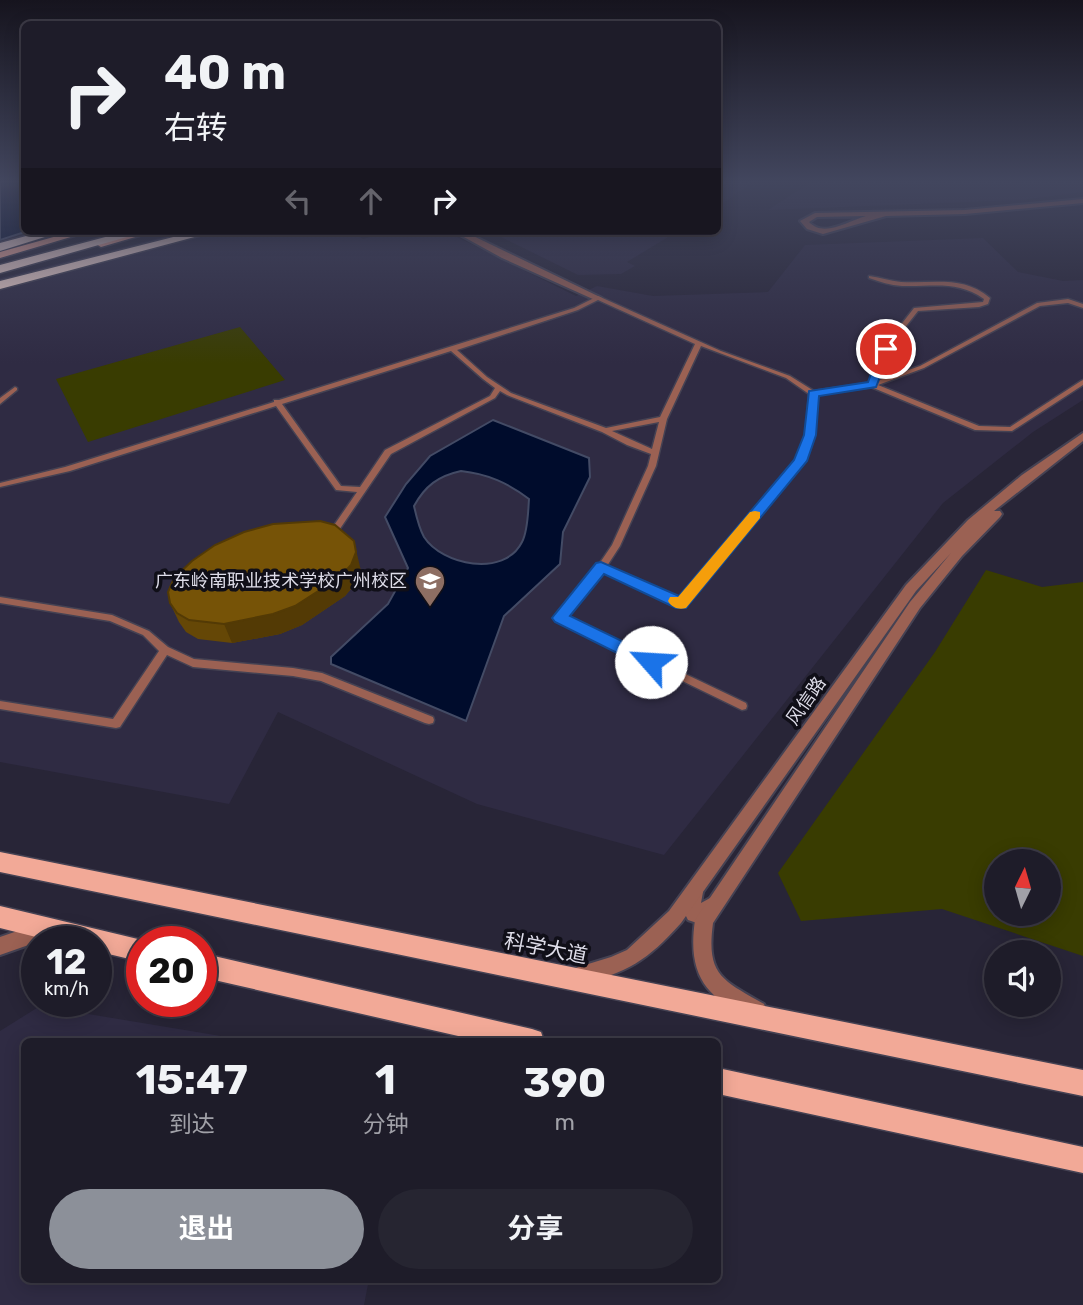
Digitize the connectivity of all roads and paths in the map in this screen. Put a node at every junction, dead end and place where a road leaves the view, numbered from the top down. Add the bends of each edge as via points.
1 (22, 241) edge
2 (52, 241) edge
3 (57, 241) edge
4 (106, 241) edge
5 (113, 241) edge
6 (172, 241) edge
7 (476, 241) edge
8 (0, 247) edge
9 (0, 256) edge
10 (0, 270) edge
11 (871, 277) dead end
12 (0, 285) edge
13 (598, 298) junction
14 (1083, 306) edge
15 (699, 343) junction
16 (452, 349) junction
17 (1083, 382) edge
18 (872, 385) junction
19 (499, 387) junction
20 (15, 388) dead end
21 (813, 393) junction
22 (0, 402) edge
23 (277, 402) junction
24 (663, 419) junction
25 (605, 430) junction
26 (1083, 436) edge
27 (1083, 448) edge
28 (655, 453) junction
29 (0, 485) edge
30 (362, 490) junction
31 (332, 534) edge
32 (601, 567) junction
33 (0, 600) edge
34 (165, 650) junction
35 (0, 705) edge
36 (742, 706) dead end
37 (429, 720) dead end
38 (0, 862) edge
39 (694, 892) junction
40 (713, 904) junction
41 (0, 917) edge
42 (36, 926) edge
43 (21, 939) edge
44 (0, 946) edge
45 (217, 969) edge
46 (565, 979) junction
47 (768, 1017) junction
48 (519, 1038) edge
49 (721, 1082) edge
50 (1083, 1083) edge
51 (1083, 1160) edge

1 - 8 highway
2 - 9 main road
3 - 9 highway
4 - 10 highway
5 - 10 main road
6 - 12 highway
7 - 13 street
11 - 18 lane via 886,282 970,286 987,298 979,305 916,309 886,349
13 - 15 lane
13 - 16 lane
14 - 18 lane via 1068,301 1039,304 922,367
15 - 21 lane via 788,377
15 - 24 lane
16 - 19 lane
16 - 23 lane
17 - 18 lane via 1012,429 978,428
18 - 21 lane
19 - 25 lane
19 - 30 lane via 493,397 388,452
20 - 22 lane
21 - 32 lane via 810,435 800,461 681,604
23 - 29 lane via 67,469
23 - 30 lane via 339,488
24 - 25 lane
24 - 28 lane
25 - 28 lane
26 - 39 street, 风信路 via 997,502 932,563
27 - 40 street, 风信路 via 1010,502 941,571
28 - 32 lane via 616,546
30 - 31 lane
32 - 36 lane via 560,618
33 - 34 lane via 112,618 146,634
34 - 35 lane via 116,724
34 - 37 lane via 193,663 323,677
38 - 46 main road, 科学大道
39 - 40 street via 694,914 700,915
39 - 46 street, 风信路 via 632,960
40 - 47 street, 风信路 via 699,944 701,963 726,993
41 - 42 main road
43 - 44 street
45 - 48 main road
46 - 47 main road, 科学大道
47 - 50 main road, 科学大道
49 - 51 main road

